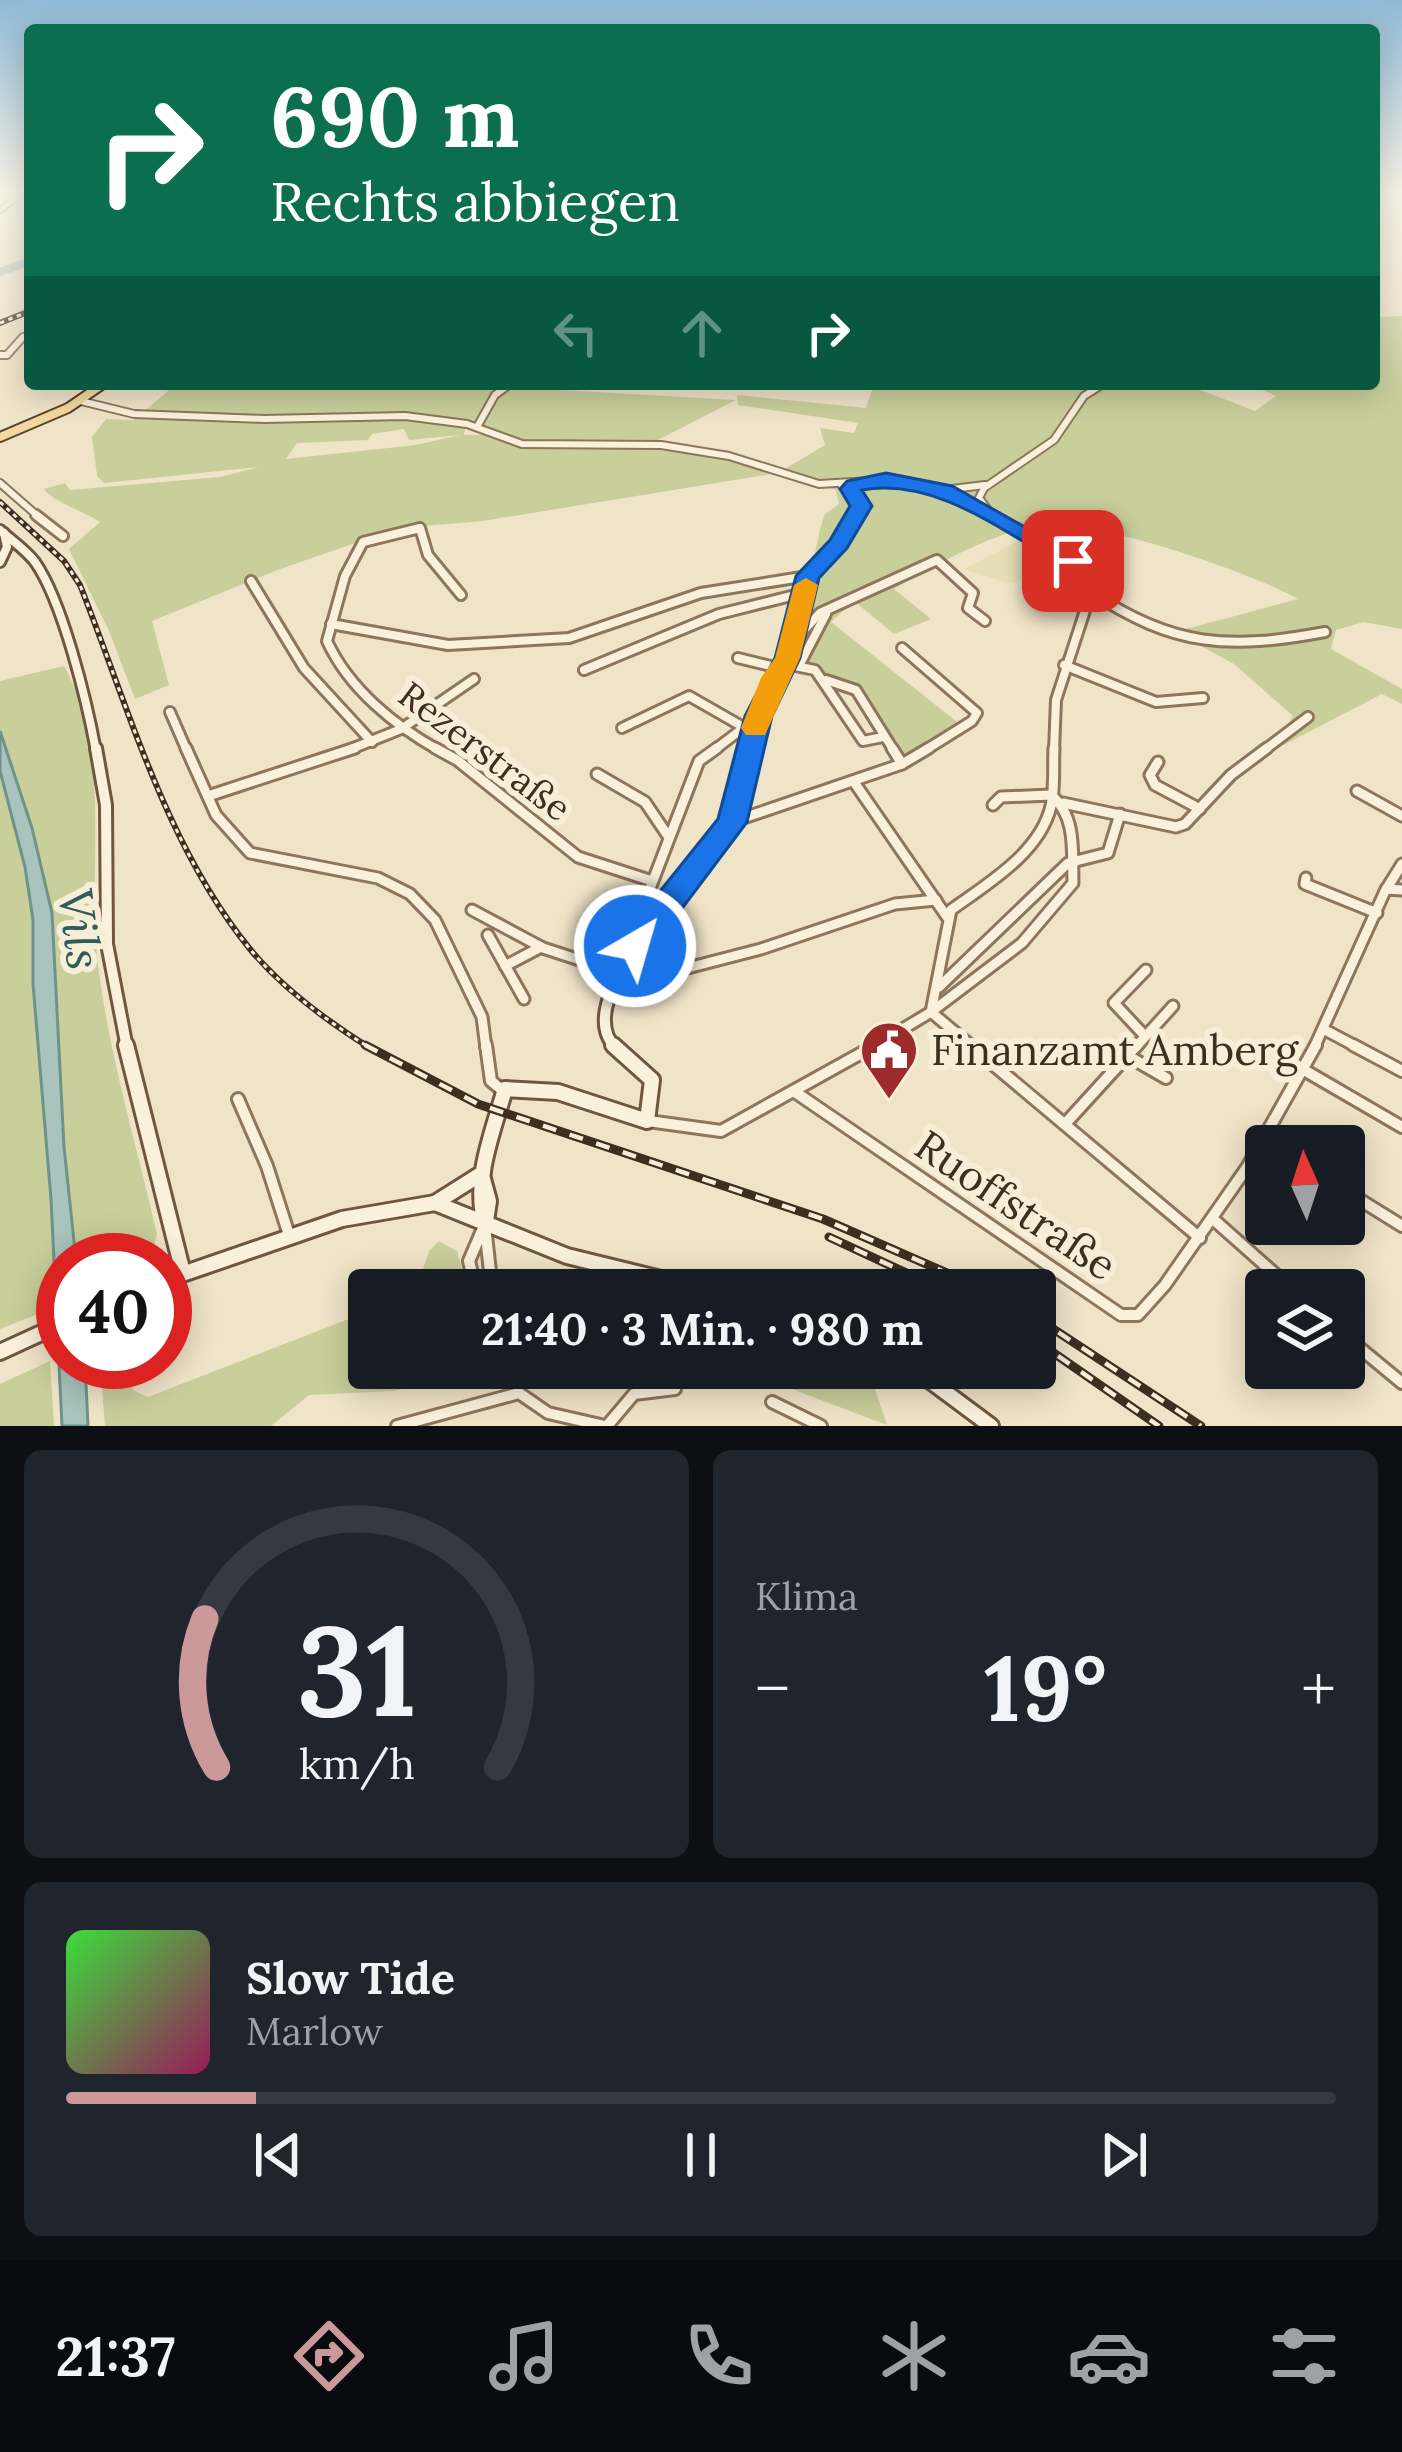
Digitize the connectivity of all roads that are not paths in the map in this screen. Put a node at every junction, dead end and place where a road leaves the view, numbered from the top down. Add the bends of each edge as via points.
1 (23, 337) dead end
2 (0, 355) edge
3 (95, 390) edge
4 (502, 390) edge
5 (1090, 390) edge
6 (81, 401) junction
7 (477, 427) junction
8 (0, 437) edge
9 (865, 481) junction
10 (0, 483) edge
11 (834, 483) junction
12 (985, 485) junction
13 (851, 489) junction
14 (944, 490) junction
15 (982, 507) junction
16 (2, 531) edge
17 (63, 536) dead end
18 (24, 551) junction
19 (0, 562) edge
20 (808, 576) junction
21 (251, 581) dead end
22 (1091, 592) junction
23 (803, 593) junction
24 (460, 596) dead end
25 (985, 621) dead end
26 (331, 624) junction
27 (1325, 632) dead end
28 (902, 647) dead end
29 (738, 658) dead end
30 (1064, 665) junction
31 (782, 666) junction
32 (584, 670) dead end
33 (474, 679) dead end
34 (825, 679) junction
35 (1203, 698) dead end
36 (170, 712) dead end
37 (758, 716) junction
38 (1308, 717) dead end
39 (622, 728) dead end
40 (745, 728) junction
41 (401, 729) junction
42 (883, 736) junction
43 (372, 742) junction
44 (1158, 762) dead end
45 (902, 764) junction
46 (597, 774) dead end
47 (854, 782) junction
48 (1357, 791) dead end
49 (1051, 795) junction
50 (208, 796) junction
51 (1061, 803) junction
52 (993, 805) dead end
53 (1200, 809) junction
54 (1120, 814) junction
55 (1402, 816) edge
56 (732, 822) junction
57 (669, 837) junction
58 (1074, 862) junction
59 (1402, 864) edge
60 (1306, 878) dead end
61 (652, 881) junction
62 (1386, 889) junction
63 (1402, 890) edge
64 (936, 900) junction
65 (472, 910) dead end
66 (1377, 913) junction
67 (948, 918) junction
68 (488, 935) dead end
69 (635, 946) junction
70 (541, 947) junction
71 (505, 966) junction
72 (1146, 970) dead end
73 (620, 976) junction
74 (936, 990) junction
75 (524, 999) dead end
76 (1173, 1006) dead end
77 (931, 1012) junction
78 (1327, 1030) junction
79 (1144, 1035) junction
80 (1128, 1056) junction
81 (1304, 1070) junction
82 (1402, 1071) edge
83 (1166, 1078) dead end
84 (503, 1091) junction
85 (795, 1092) junction
86 (238, 1099) dead end
87 (646, 1121) junction
88 (1065, 1124) junction
89 (1278, 1125) edge
90 (1402, 1126) edge
91 (481, 1174) junction
92 (1245, 1176) edge
93 (435, 1203) junction
94 (1365, 1203) edge
95 (1213, 1219) junction
96 (484, 1225) junction
97 (1402, 1226) edge
98 (173, 1233) edge
99 (1199, 1238) junction
100 (290, 1239) junction
101 (607, 1268) joint
102 (472, 1269) edge
103 (489, 1269) edge
104 (612, 1269) edge
105 (1269, 1269) edge
106 (192, 1270) edge
107 (36, 1335) edge
108 (1365, 1351) edge
109 (0, 1352) edge
110 (1401, 1378) edge
111 (639, 1389) edge
112 (941, 1389) edge
113 (772, 1402) dead end
114 (580, 1424) edge
115 (397, 1426) edge
116 (606, 1426) edge
117 (821, 1426) edge
118 (991, 1426) edge

1 - 2 street
3 - 6 main road
4 - 7 street
5 - 12 street via 1052,442
6 - 7 street via 123,413 405,416
6 - 8 main road
7 - 11 street via 522,444 684,448
9 - 11 street
9 - 13 street
9 - 14 street
10 - 17 street
11 - 13 street
12 - 14 street
12 - 15 street
13 - 20 street via 861,506
14 - 15 street
15 - 22 street via 1073,561
16 - 18 street
16 - 19 street via 8,547
18 - 19 street
18 - 98 street via 51,593 85,690 106,806 116,1004
20 - 23 street
20 - 26 street via 701,593 569,638 448,645
21 - 43 street via 322,697
22 - 27 street via 1129,619 1222,644
22 - 30 street
23 - 31 street
23 - 32 street via 719,614
24 - 26 street via 428,555 420,528 363,542
25 - 31 street via 968,608 973,592 937,560 834,606 814,628 801,662
26 - 41 street, Rezerstraße via 327,641 338,665
28 - 45 street via 977,712
29 - 31 street
30 - 35 street via 1156,702
30 - 49 street
31 - 34 street
31 - 37 street
33 - 41 street
34 - 42 street via 856,690
34 - 42 street via 863,741
36 - 50 street
37 - 40 street
37 - 56 street
38 - 53 street
39 - 40 street via 689,696
40 - 57 street via 699,761
41 - 43 street
41 - 61 street, Rezerstraße via 457,760 578,857
42 - 45 street
43 - 50 street
44 - 53 street via 1150,775 1155,785
45 - 47 street
46 - 57 street via 645,802
47 - 56 street
47 - 64 street
48 - 55 street
49 - 51 street
49 - 52 street via 1001,797
49 - 67 street via 1041,829
50 - 84 street via 250,853 378,878 410,894 435,920 477,1002 491,1081
51 - 54 street
51 - 58 street
53 - 54 street via 1176,827
54 - 58 street via 1108,853
56 - 69 street
57 - 61 street
58 - 74 street
58 - 77 street via 1073,883 1049,916
59 - 62 street
60 - 66 street
61 - 69 street
62 - 63 street
62 - 66 street
64 - 67 street
64 - 73 street via 895,904 669,974
65 - 70 street
66 - 78 street
67 - 74 street
68 - 71 street
69 - 73 street
70 - 71 street
70 - 73 street
71 - 75 street
72 - 79 street via 1114,1003
73 - 87 street via 605,1029 652,1080
74 - 77 street
76 - 79 street
77 - 85 street
77 - 88 street
78 - 81 street
78 - 82 street
79 - 80 street
80 - 83 street
80 - 88 street
81 - 89 street
81 - 90 street
84 - 87 street via 538,1085
84 - 91 street
85 - 87 street via 721,1131
85 - 99 street, Ruoffstraße via 1121,1315 1144,1310
86 - 100 street
88 - 99 street
91 - 93 street
91 - 96 street via 489,1201
92 - 95 street
93 - 96 street
93 - 100 street via 382,1209
94 - 97 street
95 - 99 street
95 - 105 street
96 - 101 street
96 - 102 street
96 - 103 street
100 - 106 street
101 - 104 street
107 - 109 street
108 - 110 street
111 - 116 street
112 - 118 street
113 - 117 street
114 - 115 street via 548,1413 517,1388
114 - 116 street

